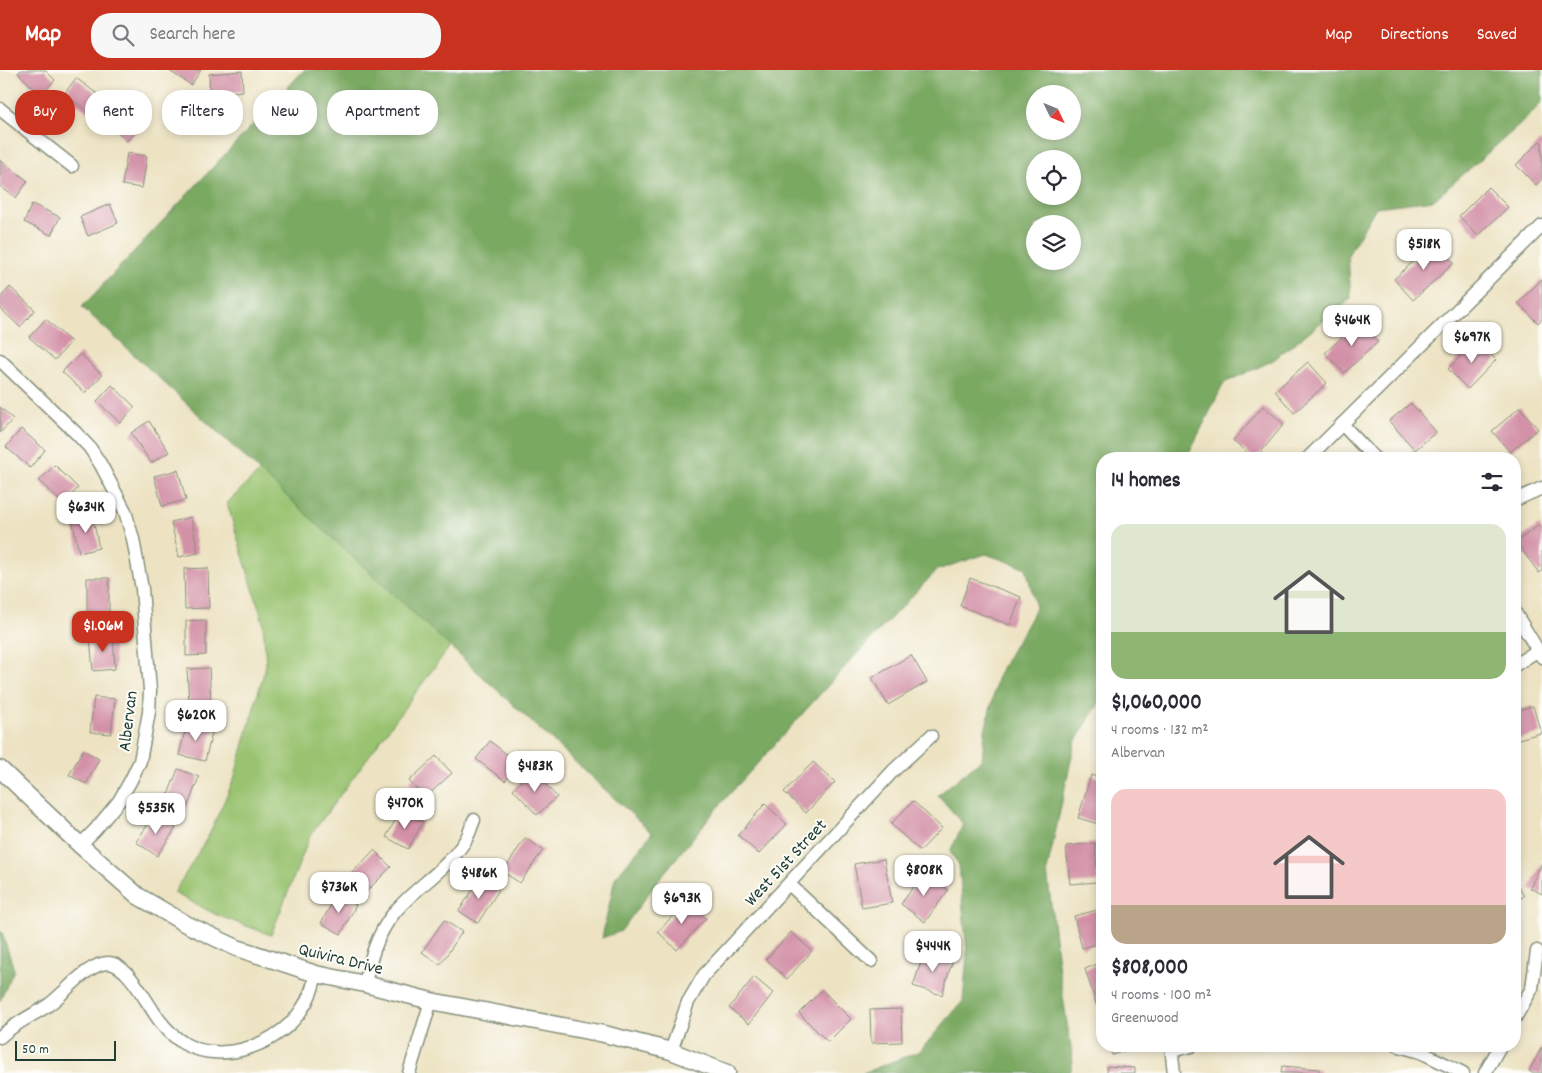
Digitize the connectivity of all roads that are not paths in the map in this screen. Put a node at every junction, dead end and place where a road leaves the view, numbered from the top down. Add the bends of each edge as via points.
1 (0, 109) edge
2 (72, 166) dead end
3 (1542, 226) edge
4 (0, 360) edge
5 (1342, 424) junction
6 (1314, 452) edge
7 (1368, 452) edge
8 (1542, 488) edge
9 (1521, 497) edge
10 (1521, 623) edge
11 (1540, 654) edge
12 (1521, 662) edge
13 (931, 736) dead end
14 (0, 769) edge
15 (474, 820) dead end
16 (80, 845) junction
17 (789, 884) junction
18 (1537, 951) dead end
19 (871, 961) dead end
20 (316, 974) junction
21 (366, 984) junction
22 (431, 1001) junction
23 (1521, 1007) edge
24 (0, 1037) edge
25 (672, 1051) junction
26 (1172, 1052) edge
27 (1421, 1052) edge
28 (1497, 1052) edge
29 (409, 1073) edge
30 (727, 1073) edge
31 (1174, 1073) edge
32 (1463, 1073) edge
33 (1485, 1073) edge

1 - 2 street
3 - 5 street
4 - 16 street, Albervan via 76,433 101,465 125,511 142,589 150,690 140,761 119,800
5 - 6 street
5 - 7 street
8 - 9 street
10 - 11 street
11 - 12 street
13 - 17 street, West 51st Street via 893,771
14 - 16 main road, Quivira Drive
15 - 21 street via 466,840 455,854 394,913 380,934
16 - 20 main road, Quivira Drive via 138,896 186,924 237,948
17 - 19 street
17 - 25 street, West 51st Street via 704,975 688,1002
18 - 23 street via 1532,988
20 - 21 main road, Quivira Drive
20 - 24 street via 311,994 288,1026 246,1049 220,1052 199,1050 184,1044 159,1020 126,972 119,965 109,963 88,972 48,1006
21 - 22 main road, Quivira Drive
22 - 25 main road, Quivira Drive via 604,1034
22 - 29 street
25 - 30 main road, Quivira Drive
26 - 31 street
27 - 32 street
28 - 33 street

